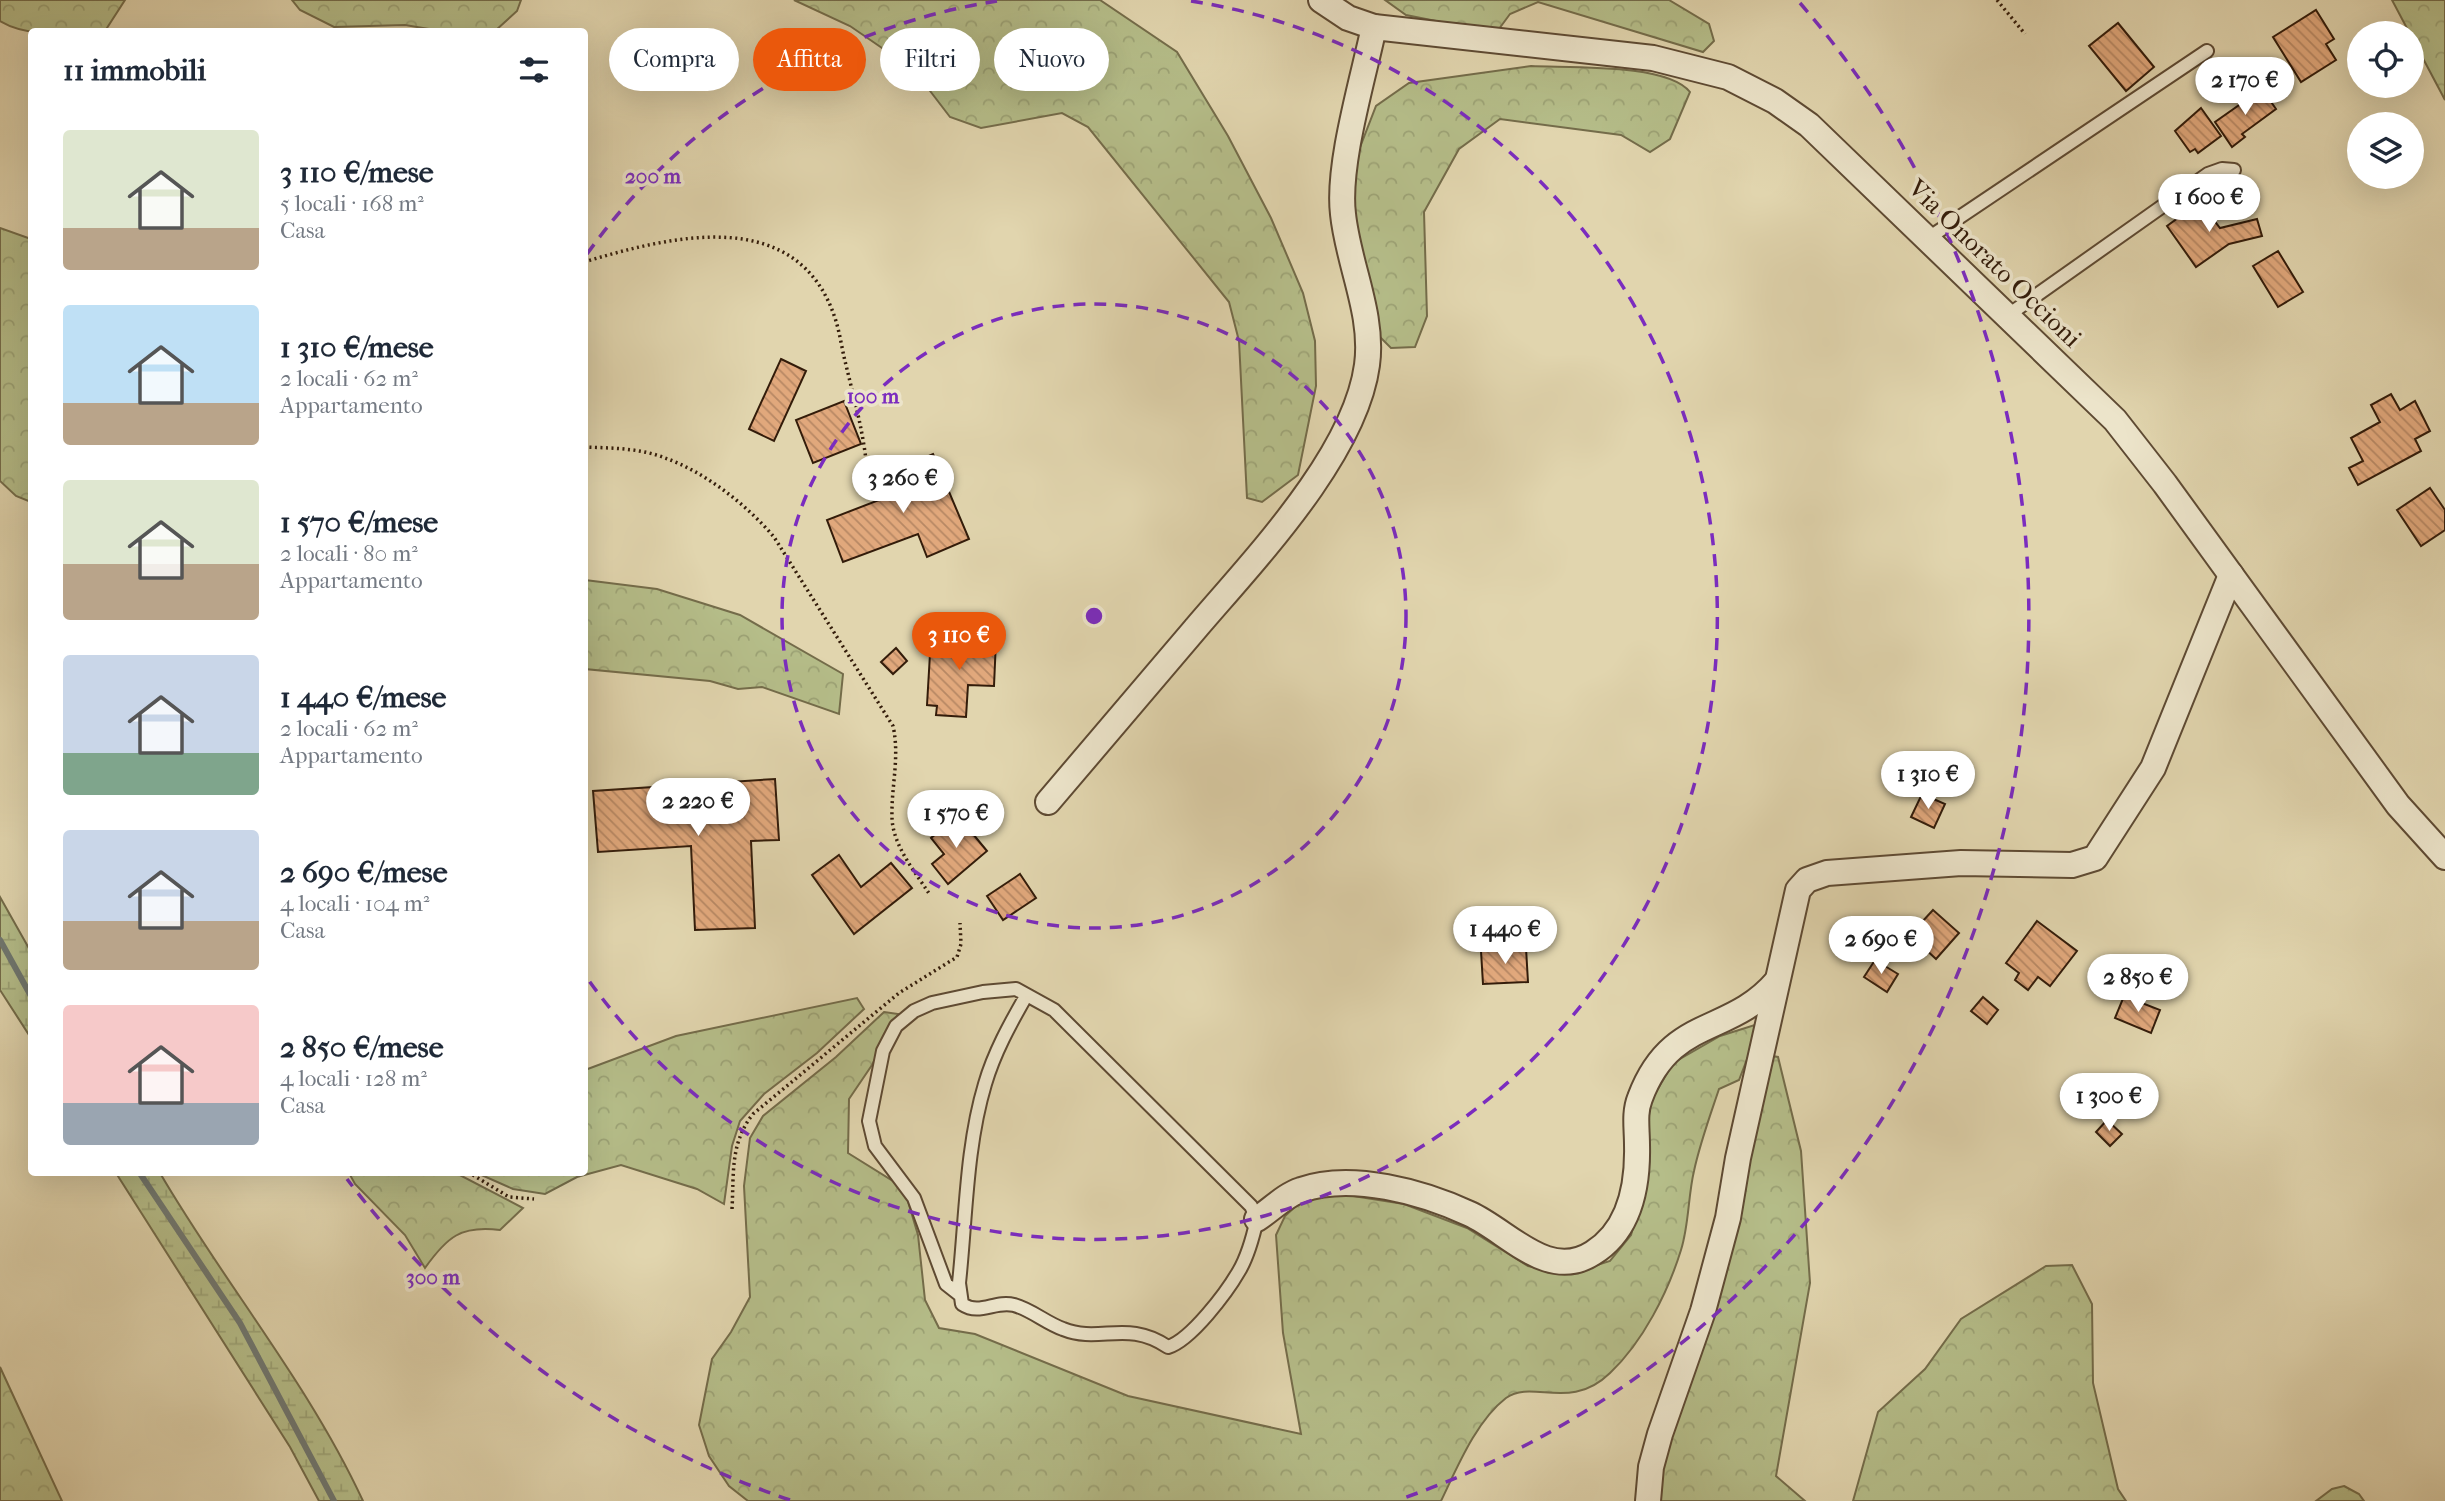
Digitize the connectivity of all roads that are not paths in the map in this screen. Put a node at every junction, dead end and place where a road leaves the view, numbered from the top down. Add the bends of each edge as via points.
1 (1321, 0) edge
2 (1374, 27) junction
3 (2207, 51) dead end
4 (2234, 170) dead end
5 (1927, 239) junction
6 (2007, 316) junction
7 (2231, 575) junction
8 (1048, 802) dead end
9 (2445, 857) edge
10 (1777, 981) junction
11 (1026, 996) junction
12 (1257, 1219) junction
13 (960, 1295) junction
14 (1648, 1501) edge

1 - 2 street, Via Onorato Occioni via 1348,18
2 - 5 street, Via Onorato Occioni via 1642,56 1728,77 1809,125
2 - 8 street via 1341,188 1366,330 1367,364 1350,424 1331,460 1233,585
3 - 5 lane
4 - 6 lane via 2208,174
5 - 6 street, Via Onorato Occioni
6 - 7 street, Via Onorato Occioni via 2115,420
7 - 9 street, Via Onorato Occioni via 2398,805
7 - 10 street via 2153,768 2095,858 2072,865 1961,863 1815,875 1798,890
10 - 12 street via 1735,1015 1684,1037 1658,1063 1636,1117 1632,1198 1614,1234 1585,1257 1550,1261 1444,1203 1356,1182 1339,1181 1297,1191
10 - 14 street via 1728,1218 1703,1311 1660,1434
11 - 12 lane via 1054,1010 1251,1206
11 - 13 lane via 984,1085 974,1137
11 - 13 lane via 1016,989 983,992 914,1011 895,1026 876,1075 869,1121 875,1146 914,1198 946,1284
12 - 13 lane via 1240,1271 1210,1311 1176,1344 1168,1346 1151,1335 1132,1331 1065,1330 1013,1304 969,1308

